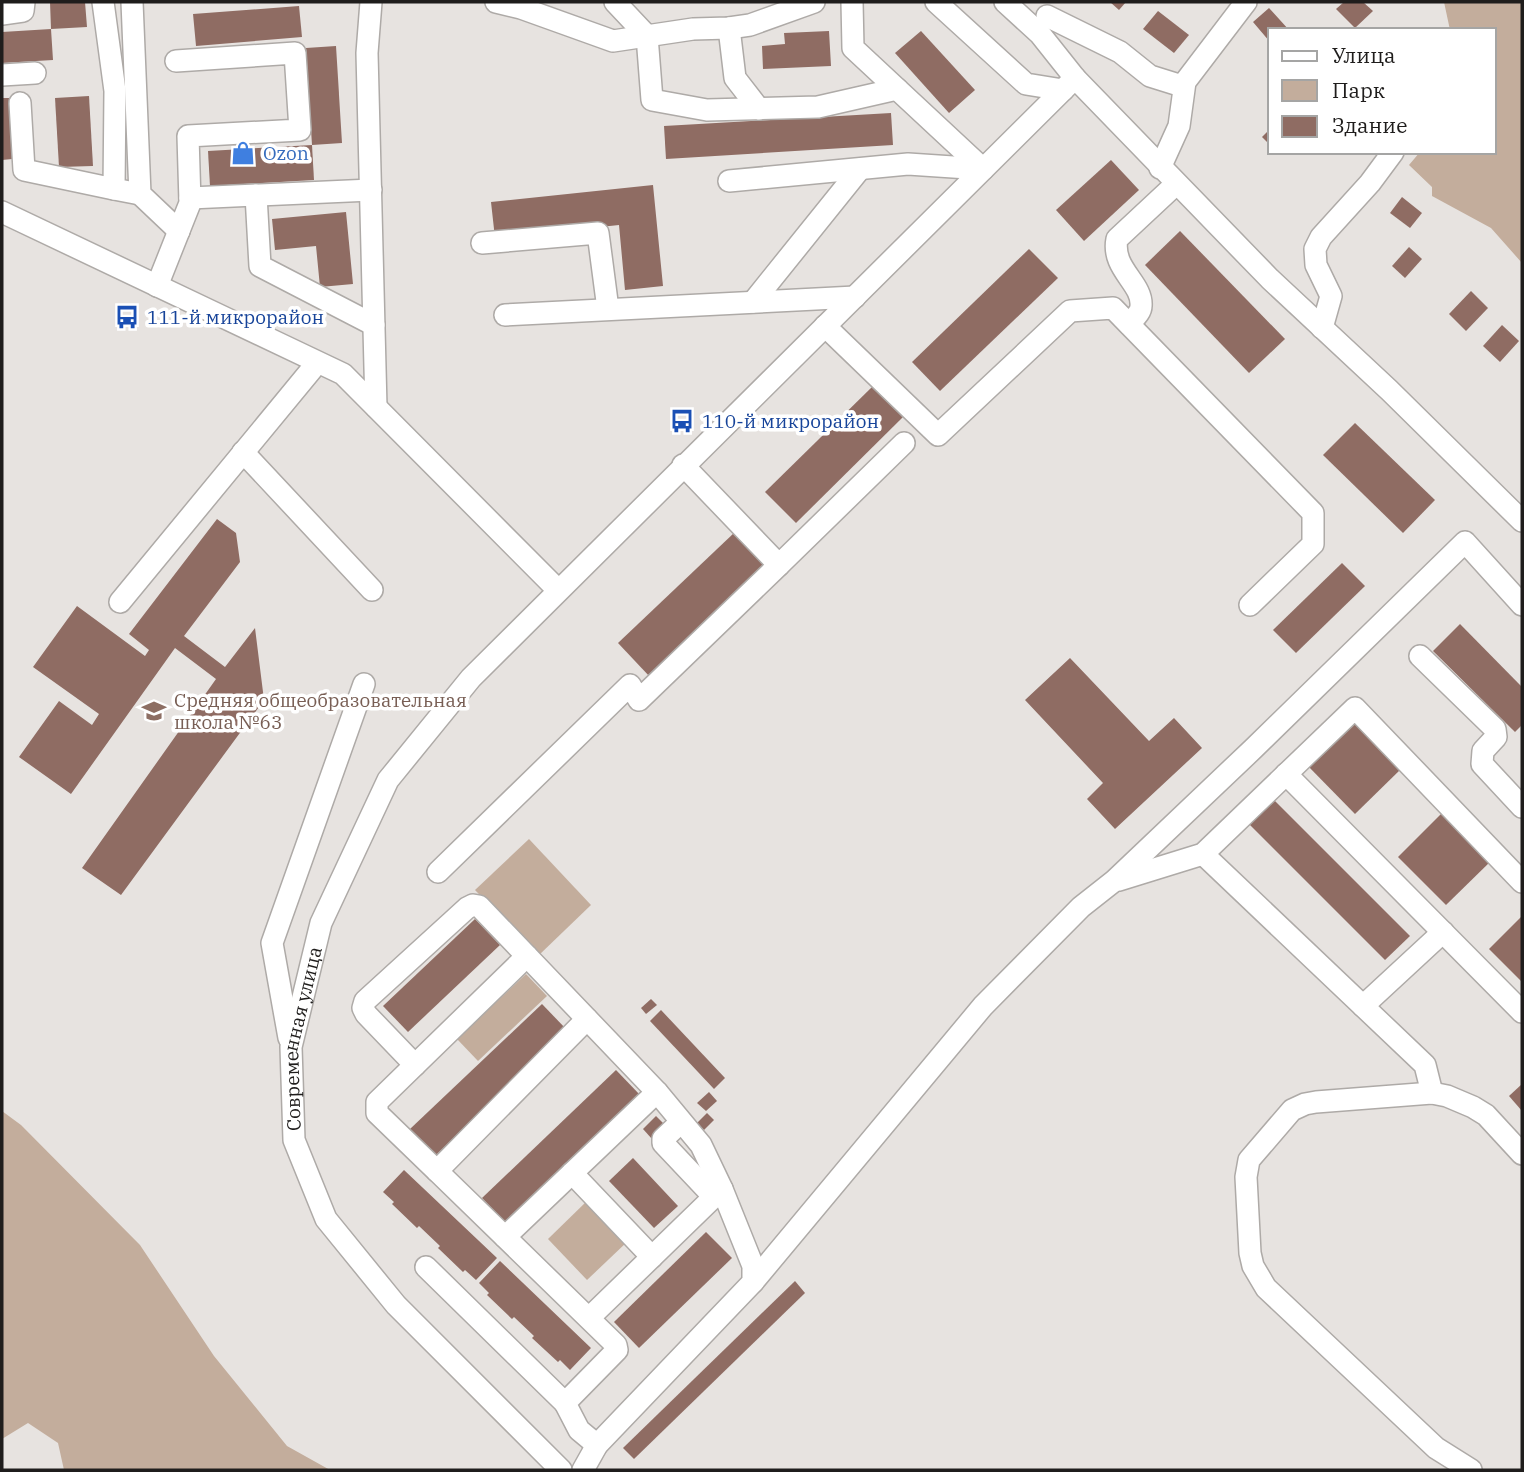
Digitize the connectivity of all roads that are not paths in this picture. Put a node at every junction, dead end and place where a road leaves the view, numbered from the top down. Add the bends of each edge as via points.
1 (24, 2) edge
2 (103, 2) edge
3 (132, 2) edge
4 (368, 2) edge
5 (496, 2) edge
6 (615, 2) edge
7 (814, 2) edge
8 (852, 2) edge
9 (936, 2) edge
10 (1005, 2) edge
11 (1246, 2) edge
12 (2, 14) edge
13 (1047, 17) edge
14 (729, 28) junction
15 (647, 36) junction
16 (176, 61) dead end
17 (35, 73) dead end
18 (2, 75) edge
19 (1069, 84) junction
20 (1182, 86) junction
21 (897, 89) junction
22 (20, 103) dead end
23 (759, 109) junction
24 (1392, 154) edge
25 (1160, 168) junction
26 (860, 169) junction
27 (983, 169) junction
28 (729, 181) dead end
29 (1176, 184) junction
30 (114, 189) junction
31 (370, 190) junction
32 (140, 194) junction
33 (256, 195) junction
34 (190, 198) junction
35 (2, 212) edge
36 (179, 231) junction
37 (482, 243) dead end
38 (157, 286) junction
39 (855, 297) junction
40 (753, 302) junction
41 (608, 309) junction
42 (505, 314) dead end
43 (1129, 324) junction
44 (374, 325) junction
45 (825, 326) junction
46 (1322, 328) junction
47 (317, 363) junction
48 (376, 407) junction
49 (904, 443) dead end
50 (243, 452) junction
51 (683, 465) junction
52 (1522, 522) edge
53 (779, 565) junction
54 (372, 590) dead end
55 (558, 590) junction
56 (120, 602) dead end
57 (1250, 605) dead end
58 (1522, 605) edge
59 (1420, 656) dead end
60 (363, 684) dead end
61 (1286, 774) junction
62 (1522, 807) edge
63 (1203, 854) junction
64 (438, 872) dead end
65 (1114, 881) junction
66 (1522, 882) edge
67 (1443, 932) junction
68 (527, 956) junction
69 (1363, 1006) junction
70 (1522, 1012) edge
71 (587, 1019) junction
72 (291, 1047) junction
73 (415, 1065) junction
74 (657, 1092) junction
75 (1432, 1093) junction
76 (1522, 1154) edge
77 (437, 1171) junction
78 (572, 1173) junction
79 (718, 1193) junction
80 (505, 1237) junction
81 (652, 1257) junction
82 (426, 1267) dead end
83 (753, 1282) junction
84 (589, 1318) junction
85 (565, 1403) junction
86 (597, 1445) junction
87 (561, 1470) edge
88 (583, 1470) edge
89 (1471, 1470) edge

1 - 12 street via 23,12
2 - 30 street via 114,90
3 - 32 street
4 - 31 street
5 - 15 street via 613,41
6 - 15 street
7 - 14 street
8 - 21 street via 853,48
9 - 19 street via 1026,84
10 - 13 street
11 - 20 street
13 - 19 street
13 - 20 street via 1120,52 1150,76
14 - 15 street
14 - 23 street via 735,78
15 - 23 street via 652,100 708,110
16 - 34 street via 295,53 300,130 188,136
17 - 18 street
19 - 25 street
19 - 27 street, Современная улица
20 - 25 street via 1179,126
21 - 23 street via 818,107
21 - 27 street
22 - 30 street via 24,170
24 - 46 street via 1315,249 1316,265 1331,296
25 - 29 street
26 - 27 street via 908,164
26 - 28 street
26 - 40 street
27 - 39 street, Современная улица
29 - 43 street via 1117,239 1116,257 1141,303
29 - 46 street
30 - 32 street
31 - 33 street
31 - 44 street
32 - 36 street
33 - 34 street
33 - 44 street via 260,267
34 - 36 street
35 - 38 street
36 - 38 street
37 - 41 street via 598,233
38 - 47 street
39 - 40 street
39 - 45 street, Современная улица
40 - 41 street
41 - 42 street
43 - 45 street via 1113,308 1070,310 938,435
43 - 57 street via 1313,513 1313,544
44 - 48 street
45 - 51 street, Современная улица
46 - 52 street
47 - 48 street via 343,374
47 - 50 street
48 - 55 street
49 - 53 street
50 - 54 street
50 - 56 street
51 - 53 street
51 - 55 street, Современная улица
53 - 64 street via 639,700 630,685
55 - 72 street, Современная улица via 471,678 388,780 321,923
58 - 65 street via 1465,542
59 - 62 street via 1495,729 1496,737 1483,751 1482,764
60 - 72 street via 272,943
61 - 63 street
61 - 66 street via 1355,708
61 - 67 street
63 - 65 street
63 - 69 street
65 - 83 street via 1081,907 983,1006
67 - 69 street
67 - 70 street
68 - 71 street
68 - 73 street
68 - 73 street via 473,905 365,1002 366,1014
69 - 75 street via 1425,1065
71 - 74 street
71 - 77 street
72 - 87 street, Современная улица via 294,1140 326,1219 396,1305
73 - 77 street via 375,1108
74 - 78 street
74 - 79 street via 701,1145
75 - 76 street via 1459,1100 1486,1115
75 - 89 street via 1316,1102 1292,1110 1246,1168 1250,1253 1266,1288 1436,1448
77 - 80 street
78 - 80 street
78 - 81 street
79 - 81 street
79 - 83 street via 753,1266
80 - 84 street
81 - 84 street
82 - 85 street
83 - 86 street
84 - 85 street via 618,1348
85 - 86 street via 579,1430
86 - 88 street

